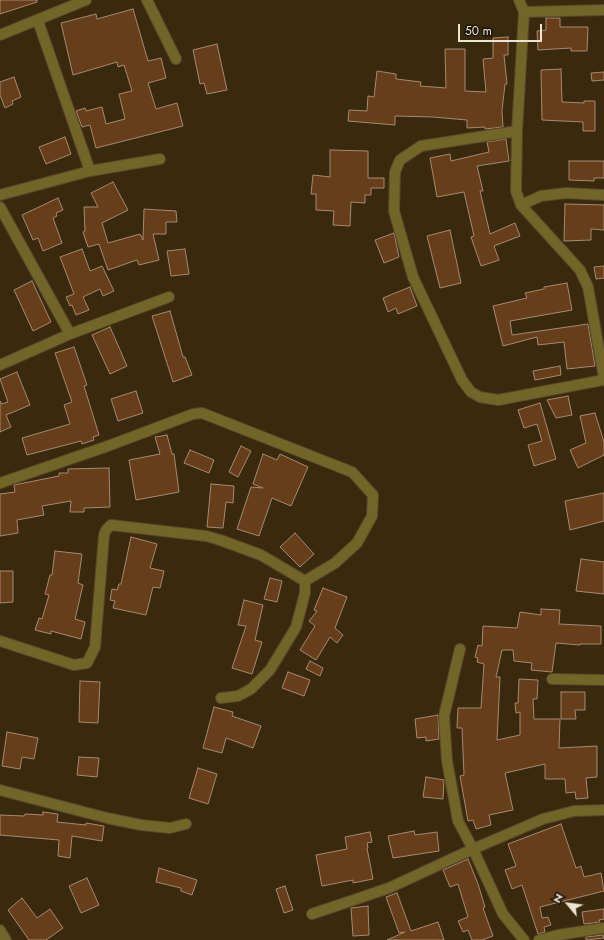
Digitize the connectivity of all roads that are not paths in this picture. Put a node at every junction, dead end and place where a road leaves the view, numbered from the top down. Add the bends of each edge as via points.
1 (86, 0) edge
2 (147, 0) edge
3 (519, 0) edge
4 (604, 10) edge
5 (524, 12) junction
6 (38, 21) junction
7 (0, 35) edge
8 (176, 59) dead end
9 (517, 131) junction
10 (160, 159) dead end
11 (90, 171) junction
12 (604, 195) edge
13 (0, 196) edge
14 (521, 205) junction
15 (0, 208) edge
16 (169, 297) dead end
17 (70, 334) junction
18 (0, 365) edge
19 (604, 379) edge
20 (0, 483) edge
21 (305, 581) junction
22 (0, 641) edge
23 (460, 649) dead end
24 (552, 679) dead end
25 (604, 680) edge
26 (221, 698) dead end
27 (0, 790) edge
28 (604, 810) edge
29 (186, 824) dead end
30 (473, 848) junction
31 (312, 914) dead end
32 (604, 928) edge
33 (0, 930) edge
34 (6, 940) edge
35 (524, 940) edge
36 (539, 940) edge

1 - 6 street
2 - 8 street
3 - 5 street
4 - 5 street
5 - 9 street
6 - 7 street
6 - 11 street
9 - 14 street via 516,191
9 - 19 street via 421,146 400,160 395,172 394,211 413,277 462,380 480,397 498,400
10 - 11 street
11 - 13 street
12 - 14 street via 566,193 541,196
14 - 19 street via 580,270 588,287
15 - 17 street
16 - 17 street
17 - 18 street
20 - 21 street via 193,414 202,413 352,472 374,495 372,516 357,543 335,564
21 - 22 street via 261,555 220,540 206,536 111,525 104,535 95,647 87,663 74,665
21 - 26 street via 305,592 296,627 270,670 251,689 238,696
23 - 30 street via 444,716 446,761 458,821
24 - 25 street
27 - 29 street via 142,825 170,828
28 - 30 street via 574,811 543,819
30 - 31 street via 389,888
30 - 35 street via 503,914
32 - 36 street
33 - 34 street

